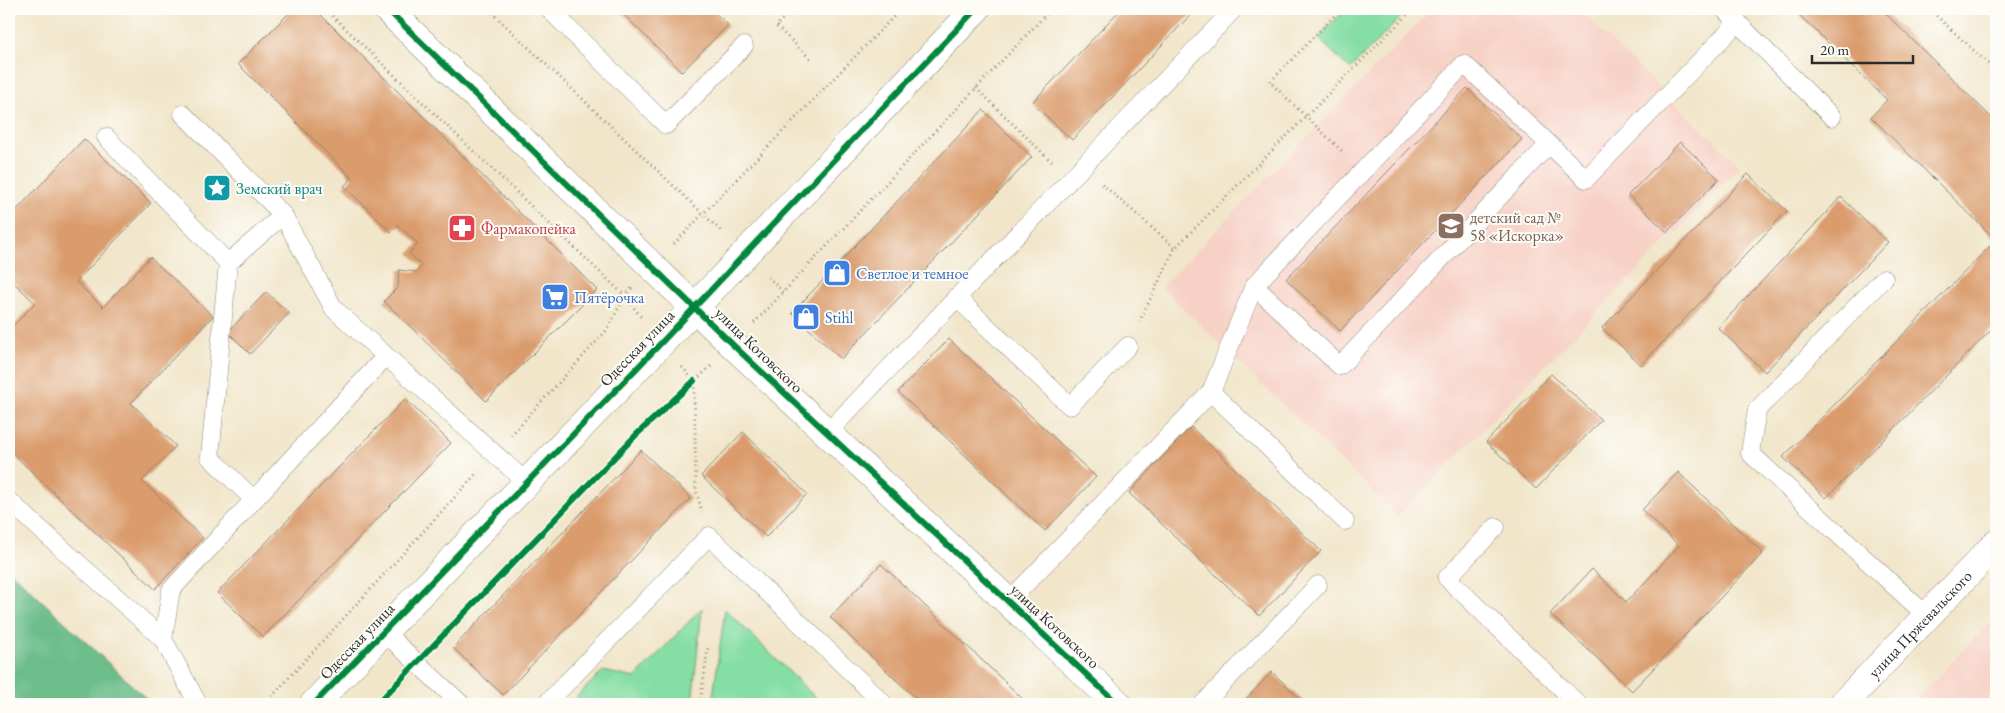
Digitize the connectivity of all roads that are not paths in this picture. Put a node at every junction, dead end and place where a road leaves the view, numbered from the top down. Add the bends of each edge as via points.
1 (387, 9) edge
2 (549, 9) edge
3 (976, 9) edge
4 (1234, 9) edge
5 (1724, 9) edge
6 (1738, 22) junction
7 (744, 46) dead end
8 (183, 114) dead end
9 (1832, 117) dead end
10 (106, 137) dead end
11 (1550, 144) junction
12 (283, 216) junction
13 (228, 264) junction
14 (1884, 278) dead end
15 (1254, 286) junction
16 (956, 297) junction
17 (695, 308) junction
18 (1128, 346) road end
19 (385, 357) junction
20 (1211, 392) junction
21 (827, 433) junction
22 (527, 483) junction
23 (254, 500) junction
24 (9, 501) edge
25 (1345, 521) dead end
26 (1496, 526) dead end
27 (1995, 549) edge
28 (1318, 585) dead end
29 (1008, 602) junction
30 (1927, 616) junction
31 (384, 632) junction
32 (163, 640) junction
33 (198, 704) edge
34 (314, 704) edge
35 (461, 704) edge
36 (546, 704) edge
37 (884, 704) edge
38 (1118, 704) edge
39 (1203, 704) edge
40 (1578, 704) edge
41 (1843, 704) edge

1 - 17 street, улица Котовского
2 - 7 lane via 666,125
3 - 17 street, Одесская улица
4 - 16 lane
5 - 6 lane
6 - 9 lane
6 - 11 lane via 1586,179
8 - 12 lane
10 - 13 lane
11 - 15 lane via 1340,366
11 - 15 lane via 1464,64
12 - 13 lane
12 - 19 lane via 334,309
13 - 23 lane via 210,457
14 - 30 lane via 1757,410 1750,453
15 - 20 lane
16 - 18 lane via 1070,406
16 - 21 lane
17 - 21 street, улица Котовского
17 - 22 street, Одесская улица
19 - 22 lane
19 - 23 lane
20 - 25 lane
20 - 29 lane
21 - 29 street, улица Котовского
22 - 31 street, Одесская улица
23 - 32 lane via 171,590
24 - 32 lane
26 - 40 lane via 1447,578
27 - 30 street, улица Пржевальского
28 - 39 lane
29 - 38 street, улица Котовского
30 - 41 street, улица Пржевальского
31 - 34 street, Одесская улица
31 - 35 lane
32 - 33 lane
36 - 37 lane via 709,536

